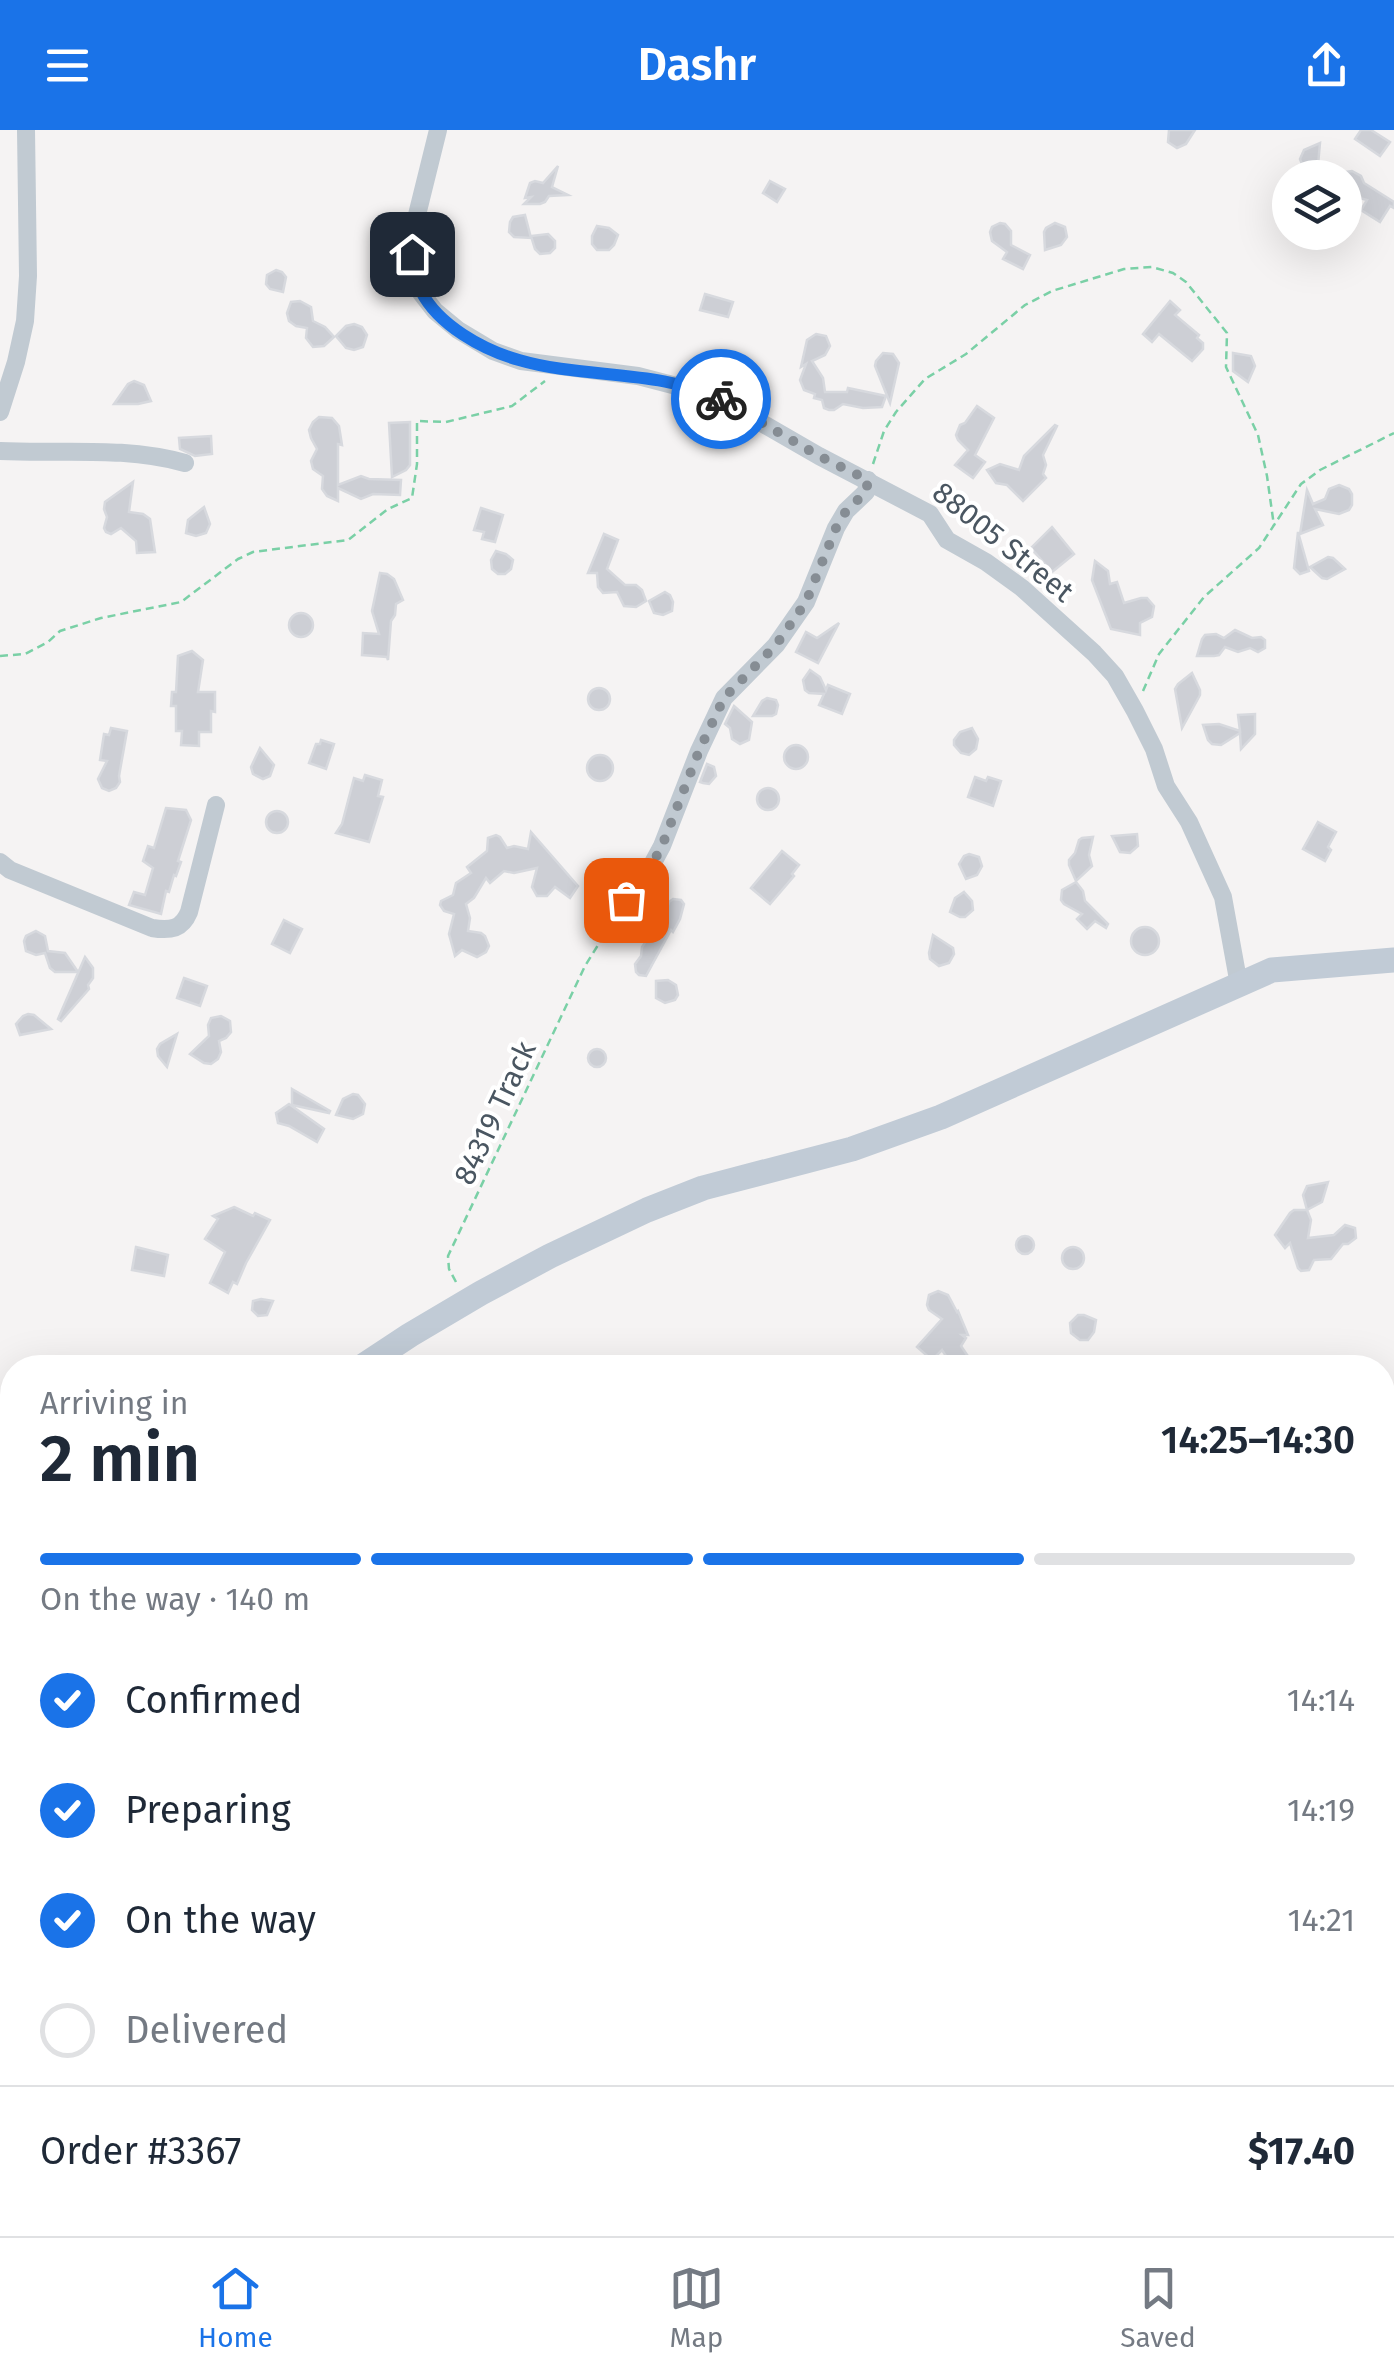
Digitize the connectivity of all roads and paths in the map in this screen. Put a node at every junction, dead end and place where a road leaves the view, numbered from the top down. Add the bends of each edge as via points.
1 (26, 130) edge
2 (438, 130) edge
3 (560, 367) junction
4 (0, 412) edge
5 (1394, 433) edge
6 (0, 450) edge
7 (185, 463) dead end
8 (868, 480) junction
9 (1274, 526) junction
10 (0, 656) edge
11 (1135, 711) junction
12 (216, 805) dead end
13 (0, 862) edge
14 (626, 900) joint
15 (1394, 960) edge
16 (1239, 985) junction
17 (456, 1285) dead end
18 (380, 1355) edge

1 - 4 street via 25,321
2 - 3 street, 88005 Street via 414,227 414,272 422,293 458,330 493,351
3 - 8 street, 88005 Street via 638,376 715,396
3 - 10 path via 512,406 446,422 417,421 412,498 348,540 253,552 181,602 101,618 60,631 25,654
5 - 9 path via 1320,470 1302,484
6 - 7 street via 132,453
8 - 9 path via 884,431 925,379 1038,297 1124,269 1152,267 1186,282 1226,333 1226,367 1258,435
8 - 11 street, 88005 Street via 930,514 947,540 1022,588 1094,653
8 - 14 street via 836,528 806,602 776,645 724,698 662,846
9 - 11 path via 1159,654
11 - 16 street, 88005 Street via 1223,897
12 - 13 street via 190,912 173,930 152,928
14 - 17 path, 84319 Track via 585,966 448,1256
15 - 16 street via 1272,970
16 - 18 street via 941,1117 647,1210 481,1293

